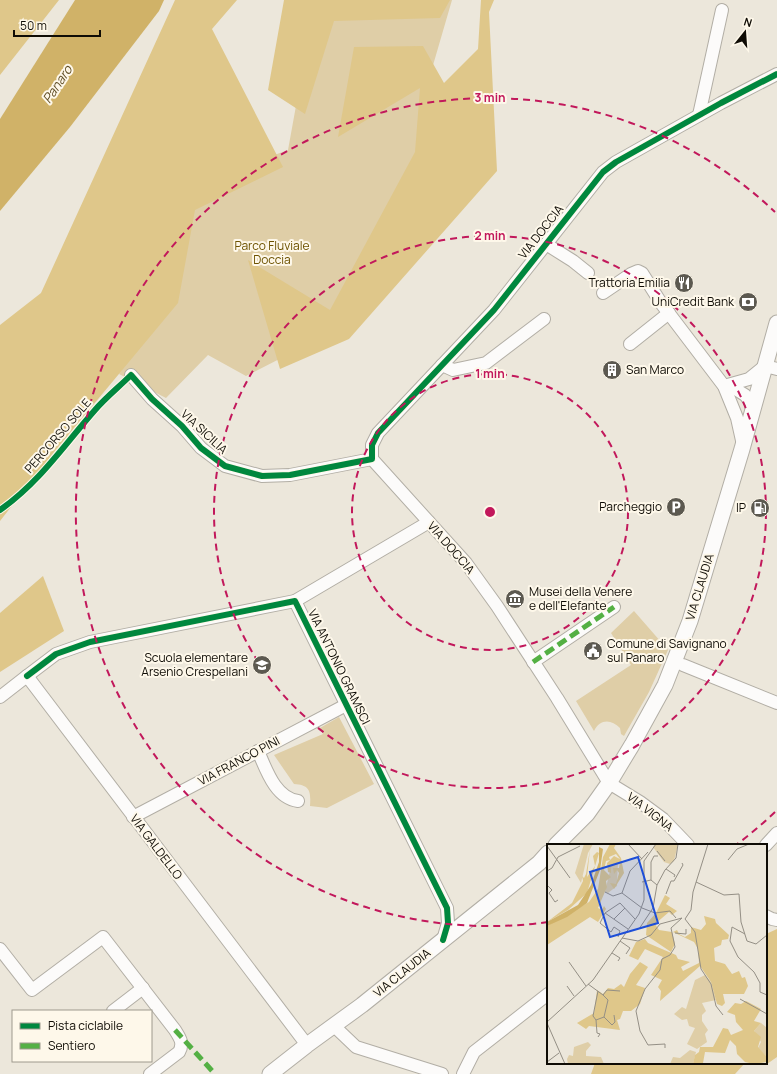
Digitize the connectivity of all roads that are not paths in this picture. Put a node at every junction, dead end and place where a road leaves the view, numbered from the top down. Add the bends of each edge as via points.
1 (722, 10) dead end
2 (777, 74) edge
3 (699, 115) junction
4 (546, 244) junction
5 (588, 273) dead end
6 (604, 293) dead end
7 (669, 313) junction
8 (544, 319) dead end
9 (777, 323) edge
10 (630, 344) dead end
11 (442, 365) junction
12 (771, 367) edge
13 (131, 375) dead end
14 (726, 385) junction
15 (729, 398) junction
16 (754, 406) junction
17 (743, 445) junction
18 (372, 459) junction
19 (429, 522) junction
20 (295, 601) junction
21 (614, 607) dead end
22 (533, 662) junction
23 (683, 665) dead end
24 (27, 676) junction
25 (0, 697) edge
26 (777, 703) edge
27 (346, 705) junction
28 (258, 751) junction
29 (609, 782) junction
30 (298, 801) dead end
31 (133, 817) junction
32 (777, 833) edge
33 (557, 844) edge
34 (687, 844) edge
35 (767, 844) edge
36 (547, 854) edge
37 (447, 908) junction
38 (767, 916) edge
39 (470, 918) junction
40 (777, 920) edge
41 (443, 940) junction
42 (0, 949) edge
43 (143, 988) junction
44 (547, 995) edge
45 (114, 1010) edge
46 (334, 1026) junction
47 (307, 1045) junction
48 (150, 1074) edge
49 (270, 1074) edge
50 (442, 1074) edge
51 (463, 1074) edge

1 - 3 street
2 - 3 street, VIA DOCCIA
3 - 4 street, VIA DOCCIA via 603,172
4 - 5 street
4 - 11 street, VIA DOCCIA via 494,310
6 - 7 street via 638,271 645,277
7 - 10 street
7 - 14 street
8 - 11 street via 486,363 453,370
9 - 12 main road, VIA CLAUDIA
11 - 18 street, VIA DOCCIA via 378,433 372,445
12 - 14 street via 750,379
12 - 16 main road, VIA CLAUDIA
13 - 18 street, VIA SICILIA via 201,448 225,466 262,476 290,475
14 - 15 street
14 - 16 street via 745,395
15 - 16 street via 741,406
15 - 17 street
16 - 17 main road, VIA CLAUDIA
17 - 29 main road, VIA CLAUDIA via 690,621 675,662 632,745
18 - 19 street, VIA DOCCIA
19 - 20 street
19 - 22 street, VIA DOCCIA via 466,563
20 - 24 street, VIA ANTONIO GRAMSCI via 90,642 56,654
20 - 27 street, VIA ANTONIO GRAMSCI
21 - 22 street
22 - 29 street, VIA DOCCIA
23 - 26 street
24 - 25 street
24 - 31 street, VIA GALDELLO
27 - 28 street, VIA FRANCO PINI
27 - 37 street, VIA ANTONIO GRAMSCI
28 - 30 street via 277,788 285,796
28 - 31 street, VIA FRANCO PINI
29 - 33 main road, VIA CLAUDIA via 587,814
29 - 34 street, VIA VIGNA via 662,819
31 - 47 street, VIA GALDELLO
32 - 35 street
36 - 39 main road, VIA CLAUDIA
37 - 39 street
37 - 41 street via 448,923
38 - 40 street
39 - 41 main road, VIA CLAUDIA
41 - 46 main road, VIA CLAUDIA
42 - 43 street via 32,990 103,937
43 - 45 street
43 - 48 street via 176,1030 182,1042 180,1052
44 - 51 street via 474,1052
46 - 47 main road, VIA CLAUDIA
46 - 50 street via 356,1047
47 - 49 main road, VIA CLAUDIA

